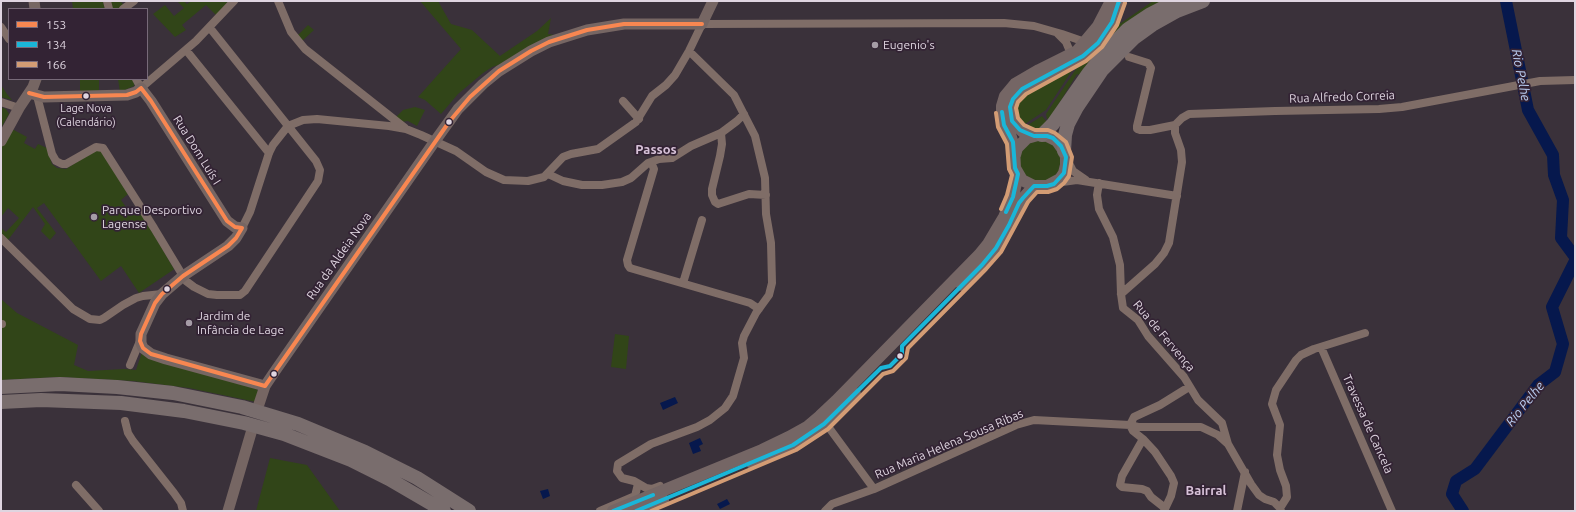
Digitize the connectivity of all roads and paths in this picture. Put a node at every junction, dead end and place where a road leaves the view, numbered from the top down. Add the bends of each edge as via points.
1 (134, 1) edge
2 (234, 1) edge
3 (278, 1) edge
4 (713, 1) edge
5 (1111, 1) edge
6 (1119, 1) edge
7 (1203, 1) edge
8 (1176, 5) edge
9 (124, 8) edge
10 (702, 24) junction
11 (1, 27) edge
12 (210, 28) junction
13 (1054, 31) junction
14 (8, 38) edge
15 (186, 50) junction
16 (689, 51) junction
17 (1079, 51) junction
18 (1130, 58) dead end
19 (148, 76) edge
20 (36, 80) edge
21 (1575, 80) edge
22 (138, 83) edge
23 (33, 95) junction
24 (623, 101) dead end
25 (1, 102) edge
26 (19, 108) junction
27 (744, 114) junction
28 (639, 118) junction
29 (1175, 125) junction
30 (288, 126) junction
31 (406, 129) junction
32 (721, 133) junction
33 (1038, 135) junction
34 (1, 141) edge
35 (435, 141) junction
36 (269, 153) junction
37 (1065, 154) junction
38 (1015, 155) junction
39 (651, 162) junction
40 (548, 174) junction
41 (1018, 174) junction
42 (1088, 182) junction
43 (1099, 183) junction
44 (1054, 184) junction
45 (1034, 186) junction
46 (766, 195) junction
47 (1177, 196) junction
48 (702, 220) dead end
49 (242, 228) junction
50 (1, 238) edge
51 (183, 276) junction
52 (683, 283) junction
53 (162, 294) junction
54 (1121, 294) junction
55 (759, 309) junction
56 (1365, 334) dead end
57 (140, 341) junction
58 (1321, 347) junction
59 (130, 365) dead end
60 (265, 386) junction
61 (1, 387) edge
62 (1189, 387) junction
63 (1, 402) edge
64 (259, 404) dead end
65 (125, 421) dead end
66 (827, 425) dead end
67 (1130, 425) junction
68 (250, 433) dead end
69 (1143, 439) junction
70 (1228, 444) junction
71 (1245, 472) junction
72 (638, 484) junction
73 (76, 485) dead end
74 (676, 486) junction
75 (874, 489) junction
76 (1165, 509) edge
77 (1281, 509) edge
78 (99, 511) edge
79 (183, 511) edge
80 (228, 511) edge
81 (444, 511) edge
82 (469, 511) edge
83 (600, 511) edge
84 (613, 511) edge
85 (636, 511) edge
86 (825, 511) edge
87 (1237, 511) edge
88 (1392, 511) edge

1 - 9 street
2 - 12 street
3 - 31 street via 291,32 301,45
4 - 10 street
5 - 17 main road via 1098,26
6 - 17 main road via 1112,22 1098,43
7 - 8 highway
8 - 33 highway via 1149,15 1128,29 1088,74 1053,124
8 - 37 highway via 1134,38 1102,70 1068,124
10 - 13 street via 1004,23
10 - 16 street
10 - 35 street, Rua da Aldeia Nova via 624,24 587,30 549,42 514,60 483,84 458,109
11 - 14 street
12 - 15 street
12 - 30 street
13 - 17 street
13 - 17 street
15 - 19 street
15 - 36 street
16 - 27 street via 729,89
16 - 28 street via 672,80 652,96
17 - 33 main road via 1028,85 1013,99 1010,107 1012,121 1023,132
17 - 38 main road via 1022,79 1005,96 1002,115 1013,142
18 - 29 street, Rua Alfredo Correia via 1148,63 1150,68 1137,129 1150,130
20 - 23 street
21 - 29 street, Rua Alfredo Correia via 1535,82 1402,107 1189,114
22 - 23 street via 136,92 127,95
22 - 49 street, Rua Dom Luís I via 227,221 235,227
23 - 26 street
23 - 51 street via 56,161 66,164 96,147 102,148
24 - 28 street
25 - 26 street
26 - 34 street
27 - 32 street
27 - 46 street via 757,144
28 - 40 street via 598,149 563,157
29 - 47 street via 1182,162
30 - 31 street via 303,120 317,119
30 - 36 street via 277,138
30 - 51 street via 317,163 320,170 319,178 245,291 237,296 208,294 194,287
31 - 35 street
32 - 39 street via 691,146 672,158
32 - 46 street via 722,144 712,189 715,202 718,204 749,194
33 - 37 main road via 1053,138
33 - 38 main road via 1022,143
35 - 40 street via 504,180 538,180
35 - 60 street, Rua da Aldeia Nova
36 - 49 street via 250,212
37 - 42 street via 1073,171
37 - 44 main road via 1064,172
38 - 41 main road via 1015,168
39 - 40 street via 631,178 612,184 577,184
39 - 52 street via 654,169 627,260 628,266
41 - 45 main road via 1022,180
41 - 74 main road via 1013,197 988,244 836,401 807,427 789,438
42 - 43 street
42 - 44 street via 1071,180
43 - 47 street
43 - 54 street, Rua de Fervença via 1099,209 1112,237 1120,265
44 - 45 main road
45 - 85 main road via 1019,203 999,242 982,265 824,424 779,452
46 - 55 street via 772,283 769,295
47 - 54 street via 1169,243 1164,253
48 - 52 street
49 - 51 street via 228,246
50 - 53 street via 74,309 90,319 100,320 136,298
51 - 53 street
52 - 55 street via 750,303
53 - 57 street via 155,303
54 - 62 street, Rua de Fervença via 1123,308 1138,320 1148,336 1184,377
55 - 72 street via 744,336 744,358 729,402 710,420 651,444 622,461 617,468 619,475
56 - 58 street
57 - 59 street
57 - 60 street via 147,351 158,357
58 - 77 street via 1301,355 1296,360 1276,390 1272,404 1280,425 1277,455 1287,497
58 - 88 street, Travessa de Cancela
60 - 64 street, Rua da Aldeia Nova
61 - 82 highway via 60,384 124,387 187,396 249,409 298,424 365,452 423,482
62 - 67 street, Rua de Fervença via 1134,417
62 - 70 street via 1198,400 1222,423
63 - 81 highway via 56,400 121,403 179,410 244,423 284,434 350,460
65 - 79 street via 133,441 174,493
66 - 75 street
67 - 69 street
67 - 70 street, Rua Maria Helena Sousa Ribas via 1201,428 1218,435
67 - 75 street, Rua Maria Helena Sousa Ribas via 1034,420 1016,425
68 - 80 street
69 - 76 street via 1167,468 1174,483
69 - 76 street via 1122,476 1120,485 1142,488
70 - 71 street
71 - 77 street via 1259,495 1274,502
71 - 87 street
72 - 74 street via 652,489 667,483
72 - 83 street via 635,496
73 - 78 street
74 - 84 main road
75 - 86 street, Rua Maria Helena Sousa Ribas via 832,504

